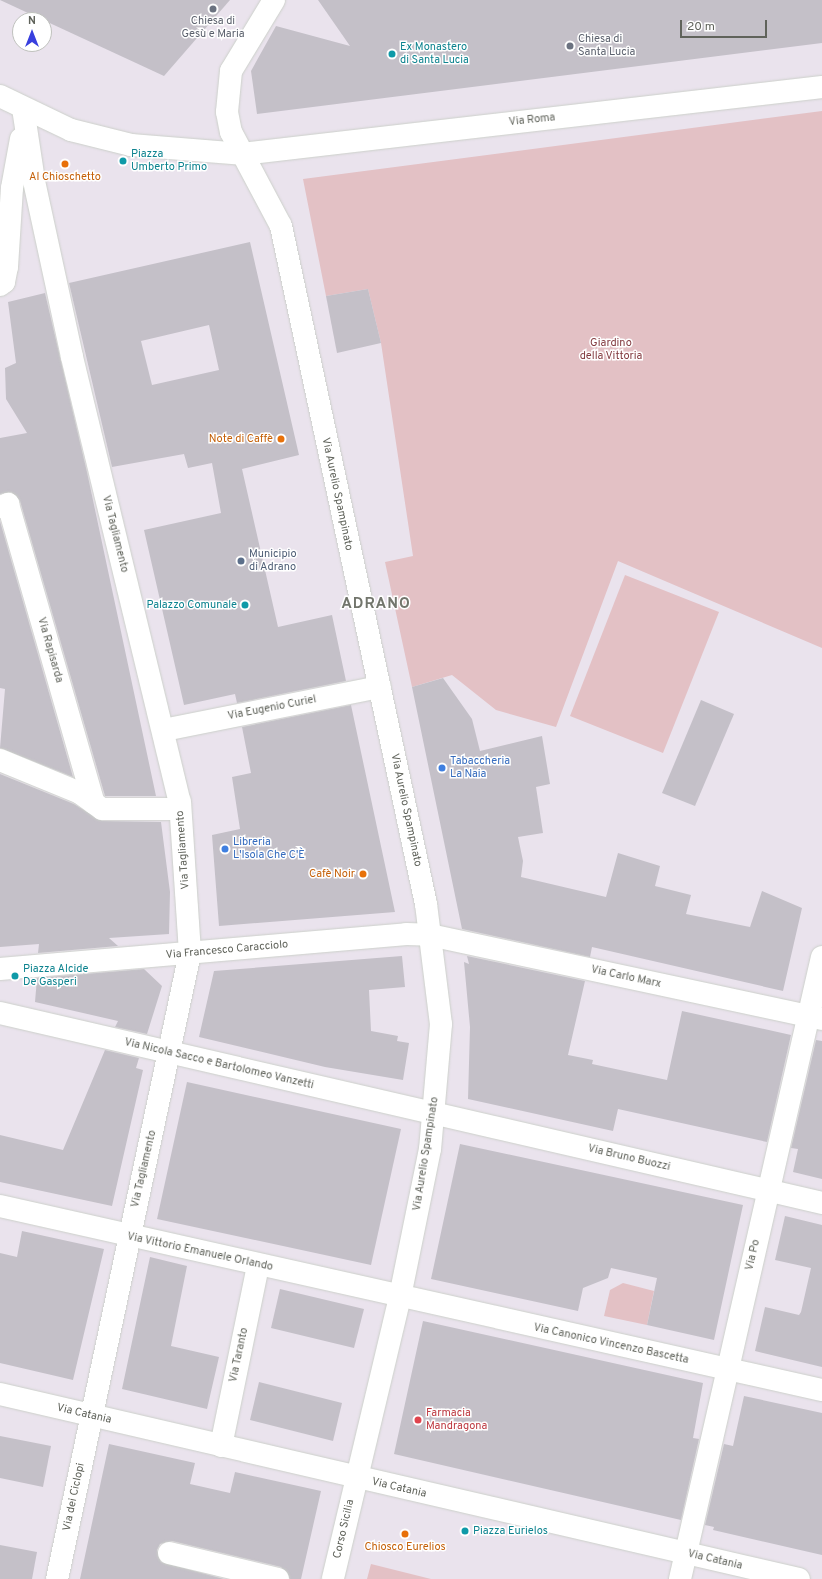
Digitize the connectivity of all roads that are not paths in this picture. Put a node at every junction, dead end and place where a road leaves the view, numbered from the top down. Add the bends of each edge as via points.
1 (274, 0) edge
2 (822, 87) edge
3 (0, 96) edge
4 (24, 115) junction
5 (242, 154) junction
6 (0, 284) edge
7 (0, 507) edge
8 (380, 687) junction
9 (164, 730) junction
10 (0, 760) edge
11 (94, 804) junction
12 (180, 809) junction
13 (430, 935) junction
14 (190, 953) junction
15 (822, 957) edge
16 (8, 971) edge
17 (1, 1013) edge
18 (815, 1018) edge
19 (170, 1053) junction
20 (436, 1114) junction
21 (768, 1191) junction
22 (822, 1203) edge
23 (0, 1206) edge
24 (129, 1236) junction
25 (258, 1265) junction
26 (400, 1297) junction
27 (727, 1369) junction
28 (822, 1390) edge
29 (0, 1394) edge
30 (91, 1416) junction
31 (220, 1446) junction
32 (356, 1478) junction
33 (169, 1553) dead end
34 (685, 1553) junction
35 (57, 1579) edge
36 (278, 1579) edge
37 (333, 1579) edge
38 (680, 1579) edge
39 (799, 1579) edge

1 - 5 street, Via Aurelio Spampinato via 231,71 226,102 231,132
2 - 5 street, Via Roma
3 - 4 street, Via Roma
4 - 5 street, Via Roma via 131,145
4 - 6 street via 12,188 7,267 4,282
4 - 9 street, Via Tagliamento via 90,436
5 - 8 street, Via Aurelio Spampinato via 281,226
7 - 11 street, Via Rapisarda via 8,504
8 - 9 street, Via Eugenio Curiel
8 - 13 street, Via Aurelio Spampinato
9 - 12 street, Via Tagliamento
10 - 11 street via 80,793
11 - 12 street via 102,809
12 - 14 street, Via Tagliamento
13 - 14 street, Via Francesco Caracciolo
13 - 18 street, Via Carlo Marx
13 - 20 street, Via Aurelio Spampinato via 441,1024
14 - 16 street, Via Francesco Caracciolo
14 - 19 street, Via Tagliamento
15 - 18 street, Via Po
17 - 19 street, Via Nicola Sacco e Bartolomeo Vanzetti
18 - 21 street, Via Po
19 - 20 street, Via Nicola Sacco e Bartolomeo Vanzetti
19 - 24 street, Via Tagliamento
20 - 21 street, Via Bruno Buozzi
20 - 26 street, Via Aurelio Spampinato
21 - 22 street, Via Bruno Buozzi
21 - 27 street, Via Po
23 - 24 street, Via Vittorio Emanuele Orlando
24 - 25 street, Via Vittorio Emanuele Orlando
24 - 30 street, Via Tagliamento
25 - 26 street, Via Vittorio Emanuele Orlando
25 - 31 street, Via Taranto
26 - 27 street, Via Canonico Vincenzo Bascetta
26 - 32 street, Via Aurelio Spampinato
27 - 28 street, Via Canonico Vincenzo Bascetta
27 - 34 street, Via Po
29 - 30 street, Via Catania
30 - 31 street, Via Catania
30 - 35 street, Via dei Ciclopi
31 - 32 street, Via Catania
32 - 34 street, Via Catania
32 - 37 street, Corso Sicilia
33 - 36 street
34 - 38 street, Via Po
34 - 39 street, Via Catania

